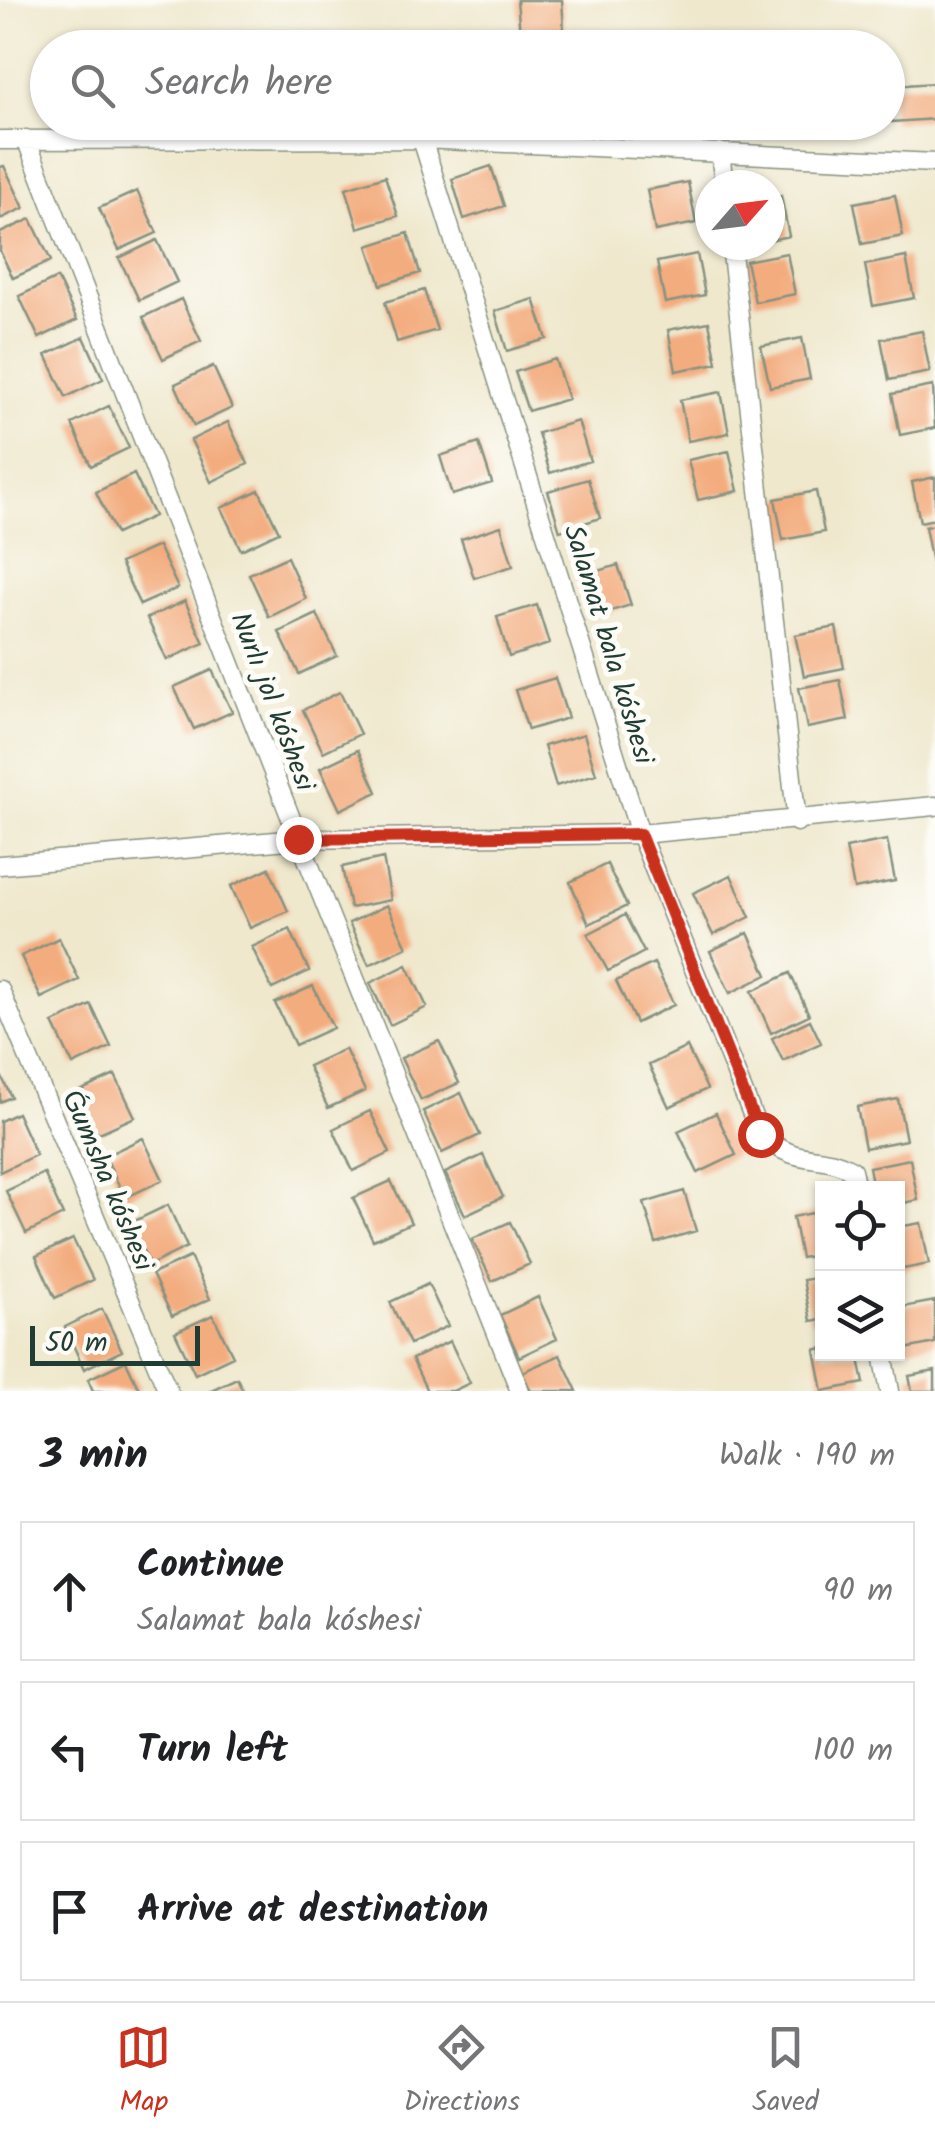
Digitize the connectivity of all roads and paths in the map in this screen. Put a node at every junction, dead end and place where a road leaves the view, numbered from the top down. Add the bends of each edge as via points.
1 (0, 140) edge
2 (26, 140) junction
3 (422, 140) junction
4 (720, 152) junction
5 (935, 163) edge
6 (722, 170) edge
7 (732, 260) edge
8 (935, 806) edge
9 (796, 822) junction
10 (640, 834) junction
11 (298, 839) junction
12 (0, 865) edge
13 (0, 990) edge
14 (854, 1179) edge
15 (885, 1361) edge
16 (168, 1391) edge
17 (520, 1391) edge
18 (890, 1391) edge

1 - 2 street
2 - 3 street
2 - 11 street, Nurlı jol kóshesi
3 - 4 street
3 - 10 street, Salamat bala kóshesi
4 - 5 street
4 - 6 street
7 - 9 street
8 - 9 street
9 - 10 street
10 - 11 street
10 - 14 street, Salamat bala kóshesi via 760,1134 799,1159 840,1162
11 - 12 street
11 - 17 street, Nurlı jol kóshesi
13 - 16 street, Ǵumsha kóshesi
15 - 18 street

